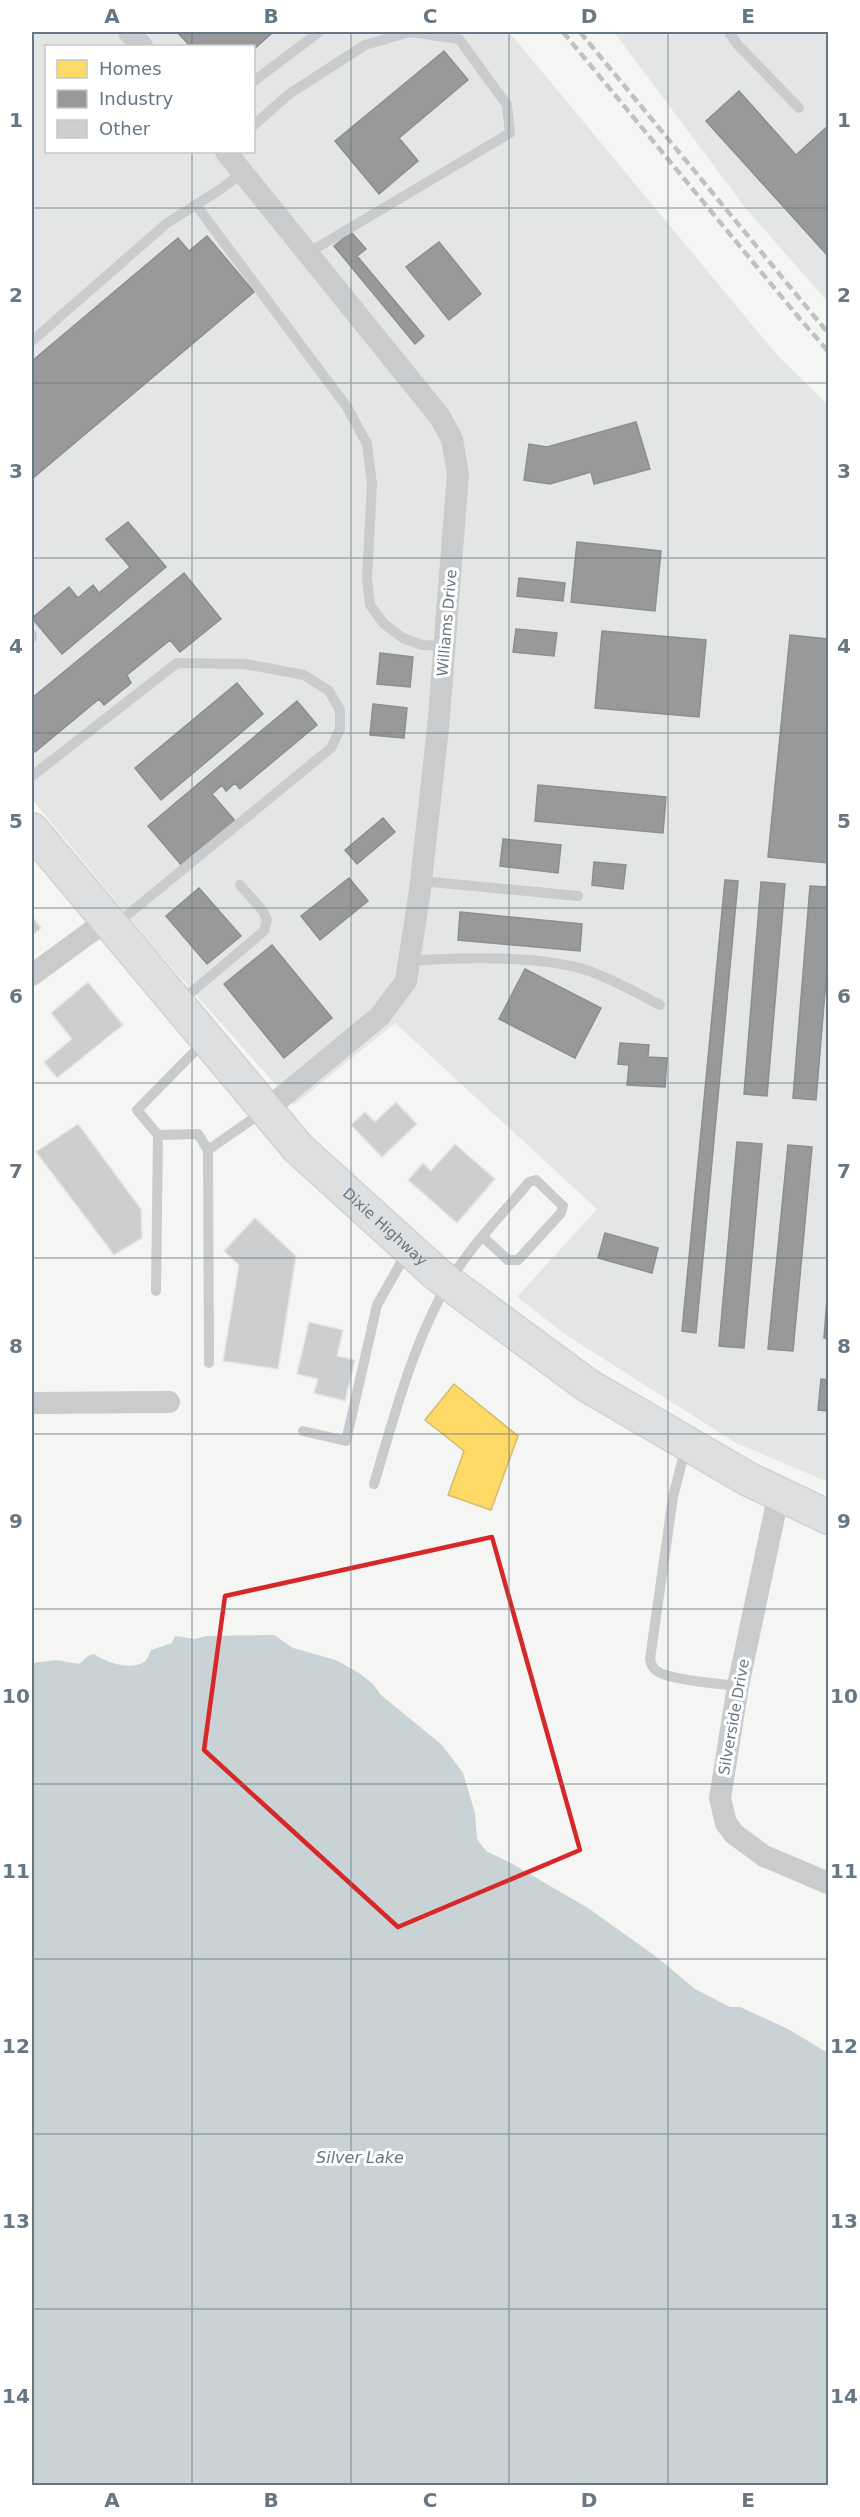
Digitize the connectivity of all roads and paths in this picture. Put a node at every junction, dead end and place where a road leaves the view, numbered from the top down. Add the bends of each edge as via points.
1 (129, 32) edge
2 (319, 32) edge
3 (410, 32) edge
4 (729, 32) edge
5 (141, 45) edge
6 (255, 80) edge
7 (799, 108) dead end
8 (255, 123) edge
9 (227, 153) edge
10 (243, 172) junction
11 (195, 205) junction
12 (308, 253) junction
13 (32, 341) edge
14 (445, 646) junction
15 (32, 776) edge
16 (32, 830) edge
17 (421, 881) junction
18 (240, 885) dead end
19 (578, 896) dead end
20 (110, 923) junction
21 (409, 961) junction
22 (32, 975) edge
23 (178, 1004) junction
24 (660, 1005) dead end
25 (207, 1039) junction
26 (266, 1110) junction
27 (158, 1136) junction
28 (208, 1150) junction
29 (483, 1237) junction
30 (409, 1249) junction
31 (448, 1283) junction
32 (156, 1291) dead end
33 (209, 1363) dead end
34 (169, 1402) dead end
35 (32, 1403) edge
36 (303, 1431) dead end
37 (687, 1443) junction
38 (374, 1484) dead end
39 (779, 1493) junction
40 (828, 1517) edge
41 (738, 1686) junction
42 (828, 1883) edge

1 - 5 street
2 - 6 lane
3 - 8 lane via 365,45 289,94
3 - 12 lane via 459,39 507,105 510,133
4 - 7 lane
9 - 10 street, Williams Drive
10 - 11 lane
10 - 12 street, Williams Drive
11 - 13 lane via 167,223
11 - 14 lane via 347,407 367,444 372,484 366,579 370,605 384,624 403,638 422,645
12 - 14 street, Williams Drive via 440,417 452,439 458,474
14 - 17 street, Williams Drive
15 - 20 lane via 177,663 245,664 304,675 329,691 340,710 340,729 331,748 184,871
16 - 20 main road, Dixie Highway
17 - 19 lane
17 - 21 street, Williams Drive
18 - 23 lane via 263,911 267,920 264,931
20 - 22 street
20 - 23 main road, Dixie Highway
21 - 24 lane via 540,962 587,971
21 - 26 street, Williams Drive via 406,981 380,1016
23 - 25 main road, Dixie Highway
25 - 26 main road, Dixie Highway
25 - 27 lane via 137,1110
26 - 28 lane
26 - 30 main road, Dixie Highway via 298,1148
27 - 28 lane via 198,1134
27 - 32 lane
28 - 33 lane
29 - 29 lane via 529,1182 541,1183 562,1203 561,1213 518,1260 508,1260
29 - 31 lane
30 - 31 main road, Dixie Highway
30 - 36 lane via 377,1305 346,1441
31 - 37 main road, Dixie Highway via 587,1385
31 - 38 lane via 411,1363
34 - 35 street
37 - 39 main road, Dixie Highway
37 - 41 lane via 673,1497 651,1666 668,1676
39 - 40 main road, Dixie Highway
39 - 41 street, Silverside Drive
41 - 42 street, Silverside Drive via 720,1798 726,1823 734,1834 764,1856

